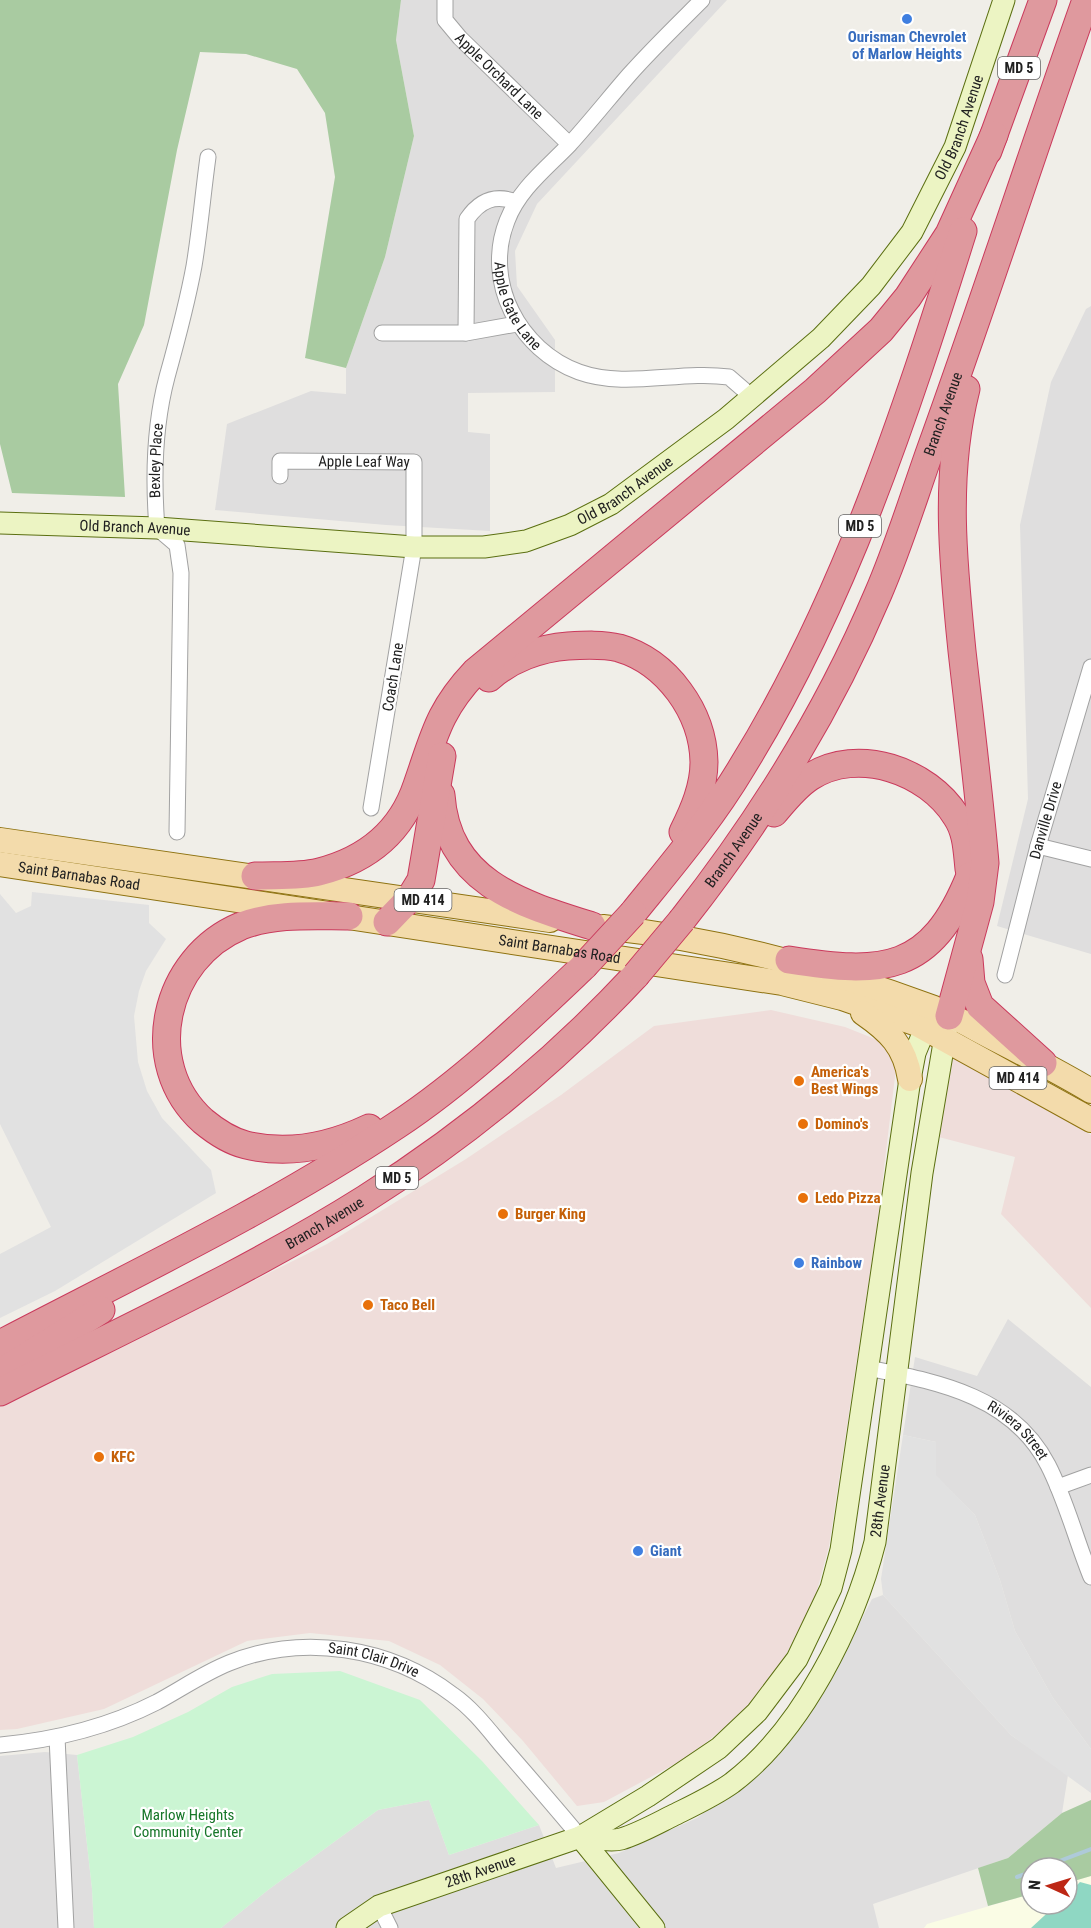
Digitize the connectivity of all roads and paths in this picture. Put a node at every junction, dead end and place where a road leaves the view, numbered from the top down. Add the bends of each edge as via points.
1 (445, 0) edge
2 (702, 0) edge
3 (1004, 0) edge
4 (1043, 0) edge
5 (1086, 0) edge
6 (994, 135) junction
7 (569, 144) junction
8 (208, 157) dead end
9 (516, 202) junction
10 (1009, 228) junction
11 (517, 324) junction
12 (382, 333) dead end
13 (466, 333) junction
14 (751, 396) junction
15 (280, 476) dead end
16 (0, 523) edge
17 (157, 528) junction
18 (414, 547) junction
19 (1091, 667) edge
20 (441, 761) junction
21 (371, 808) dead end
22 (177, 832) dead end
23 (0, 840) edge
24 (1038, 846) junction
25 (1091, 859) edge
26 (0, 864) edge
27 (255, 876) junction
28 (970, 876) junction
29 (656, 884) junction
30 (705, 890) junction
31 (410, 898) junction
32 (349, 916) junction
33 (387, 922) junction
34 (592, 926) junction
35 (968, 946) junction
36 (789, 960) junction
37 (1005, 975) dead end
38 (842, 998) junction
39 (938, 1023) junction
40 (484, 1056) junction
41 (1043, 1063) junction
42 (910, 1079) junction
43 (1091, 1091) edge
44 (1091, 1120) edge
45 (233, 1224) junction
46 (121, 1330) junction
47 (0, 1344) edge
48 (868, 1368) junction
49 (0, 1373) edge
50 (897, 1374) junction
51 (0, 1392) edge
52 (0, 1408) edge
53 (1091, 1475) edge
54 (1058, 1488) junction
55 (1091, 1577) edge
56 (57, 1737) junction
57 (0, 1745) edge
58 (580, 1837) junction
59 (620, 1839) junction
60 (614, 1876) junction
61 (379, 1906) junction
62 (66, 1928) edge
63 (347, 1928) edge
64 (390, 1928) edge
65 (654, 1928) edge

1 - 7 street, Apple Orchard Lane via 448,25
2 - 7 street, Apple Gate Lane
3 - 14 street, Old Branch Avenue via 955,147 912,232 871,286 821,338
4 - 6 highway, MD 5
5 - 10 highway, Branch Avenue / MD 5
6 - 27 highway via 949,234 914,289 881,330 815,391 475,672 438,722 408,808 383,840 366,855 317,873
6 - 29 highway, MD 5 via 893,441 843,571 776,708 741,769
7 - 9 street, Apple Gate Lane
8 - 17 street, Bexley Place via 194,266 156,437
9 - 11 street, Apple Gate Lane via 507,221 500,261 507,302
9 - 13 street via 499,197 485,200 467,219
10 - 30 highway, Branch Avenue / MD 5 via 874,604 789,766
10 - 35 highway via 964,397 951,509 985,863
11 - 13 street
11 - 14 street, Apple Gate Lane via 535,345 578,372 596,377 729,377
12 - 13 street
14 - 18 street, Old Branch Avenue via 726,420 611,504 570,525 526,541 484,547
15 - 18 street, Apple Leaf Way via 280,461 414,462
16 - 17 street, Old Branch Avenue
17 - 18 street, Old Branch Avenue
17 - 22 street via 177,545 181,573
18 - 21 street, Coach Lane
19 - 24 street, Danville Drive
20 - 29 highway via 446,737 459,712 500,668 527,655 588,645 618,648 645,659 670,680 687,702 700,735 704,763 692,814
20 - 31 highway via 421,880
20 - 34 highway via 442,811 453,840 471,867 510,898
23 - 27 main road, Saint Barnabas Road / MD 414
24 - 25 street
24 - 37 street, Danville Drive
26 - 32 main road, Saint Barnabas Road / MD 414
27 - 31 main road, Saint Barnabas Road / MD 414
28 - 30 highway via 966,840 957,817 939,795 915,776 861,764 811,776
28 - 36 highway via 958,904 934,939 899,962 862,968
28 - 39 highway
29 - 40 highway, MD 5, bridge via 584,966
30 - 46 highway, Branch Avenue / MD 5, bridge via 636,975 586,1028 466,1129 312,1231
31 - 33 highway
31 - 34 main road, Saint Barnabas Road / MD 414
32 - 33 main road, Saint Barnabas Road / MD 414
32 - 40 highway via 273,917 240,927 203,950 184,973 167,1013 167,1057 184,1100 196,1114 211,1128 245,1145 302,1149 322,1145 372,1127 459,1067
33 - 38 main road, Saint Barnabas Road / MD 414 via 771,981
34 - 36 main road, Saint Barnabas Road / MD 414 via 647,932
35 - 39 highway
35 - 41 highway via 971,983 980,1006
36 - 39 main road, Saint Barnabas Road / MD 414
38 - 39 main road, Saint Barnabas Road / MD 414
38 - 42 main road via 887,1030 898,1043
39 - 41 main road, Saint Barnabas Road / MD 414
39 - 42 street, 28th Avenue
39 - 44 main road, Saint Barnabas Road / MD 414
39 - 50 street, 28th Avenue
40 - 45 highway, MD 5 via 399,1124
41 - 43 main road, Saint Barnabas Road / MD 414
42 - 48 street, 28th Avenue
45 - 47 highway, MD 5
45 - 49 highway via 154,1279
46 - 51 highway, Branch Avenue / MD 5
46 - 52 highway
48 - 50 street, Riviera Street
48 - 58 street, 28th Avenue via 841,1550 831,1588 797,1659 756,1712 719,1748
50 - 54 street, Riviera Street via 978,1397 1029,1437 1047,1462
50 - 59 street, 28th Avenue via 874,1545 846,1629 814,1687 781,1733 732,1783 693,1806
53 - 54 street
54 - 55 street, Riviera Street
56 - 57 street, Saint Clair Drive
56 - 58 street, Saint Clair Drive via 128,1715 245,1657 300,1647 352,1650 409,1668 455,1696 480,1719
56 - 62 street
58 - 59 street, 28th Avenue
58 - 60 street, Saint Clair Drive
58 - 61 street, 28th Avenue
59 - 60 street via 612,1857
60 - 65 street, Saint Clair Drive
61 - 63 street, 28th Avenue
61 - 64 street

